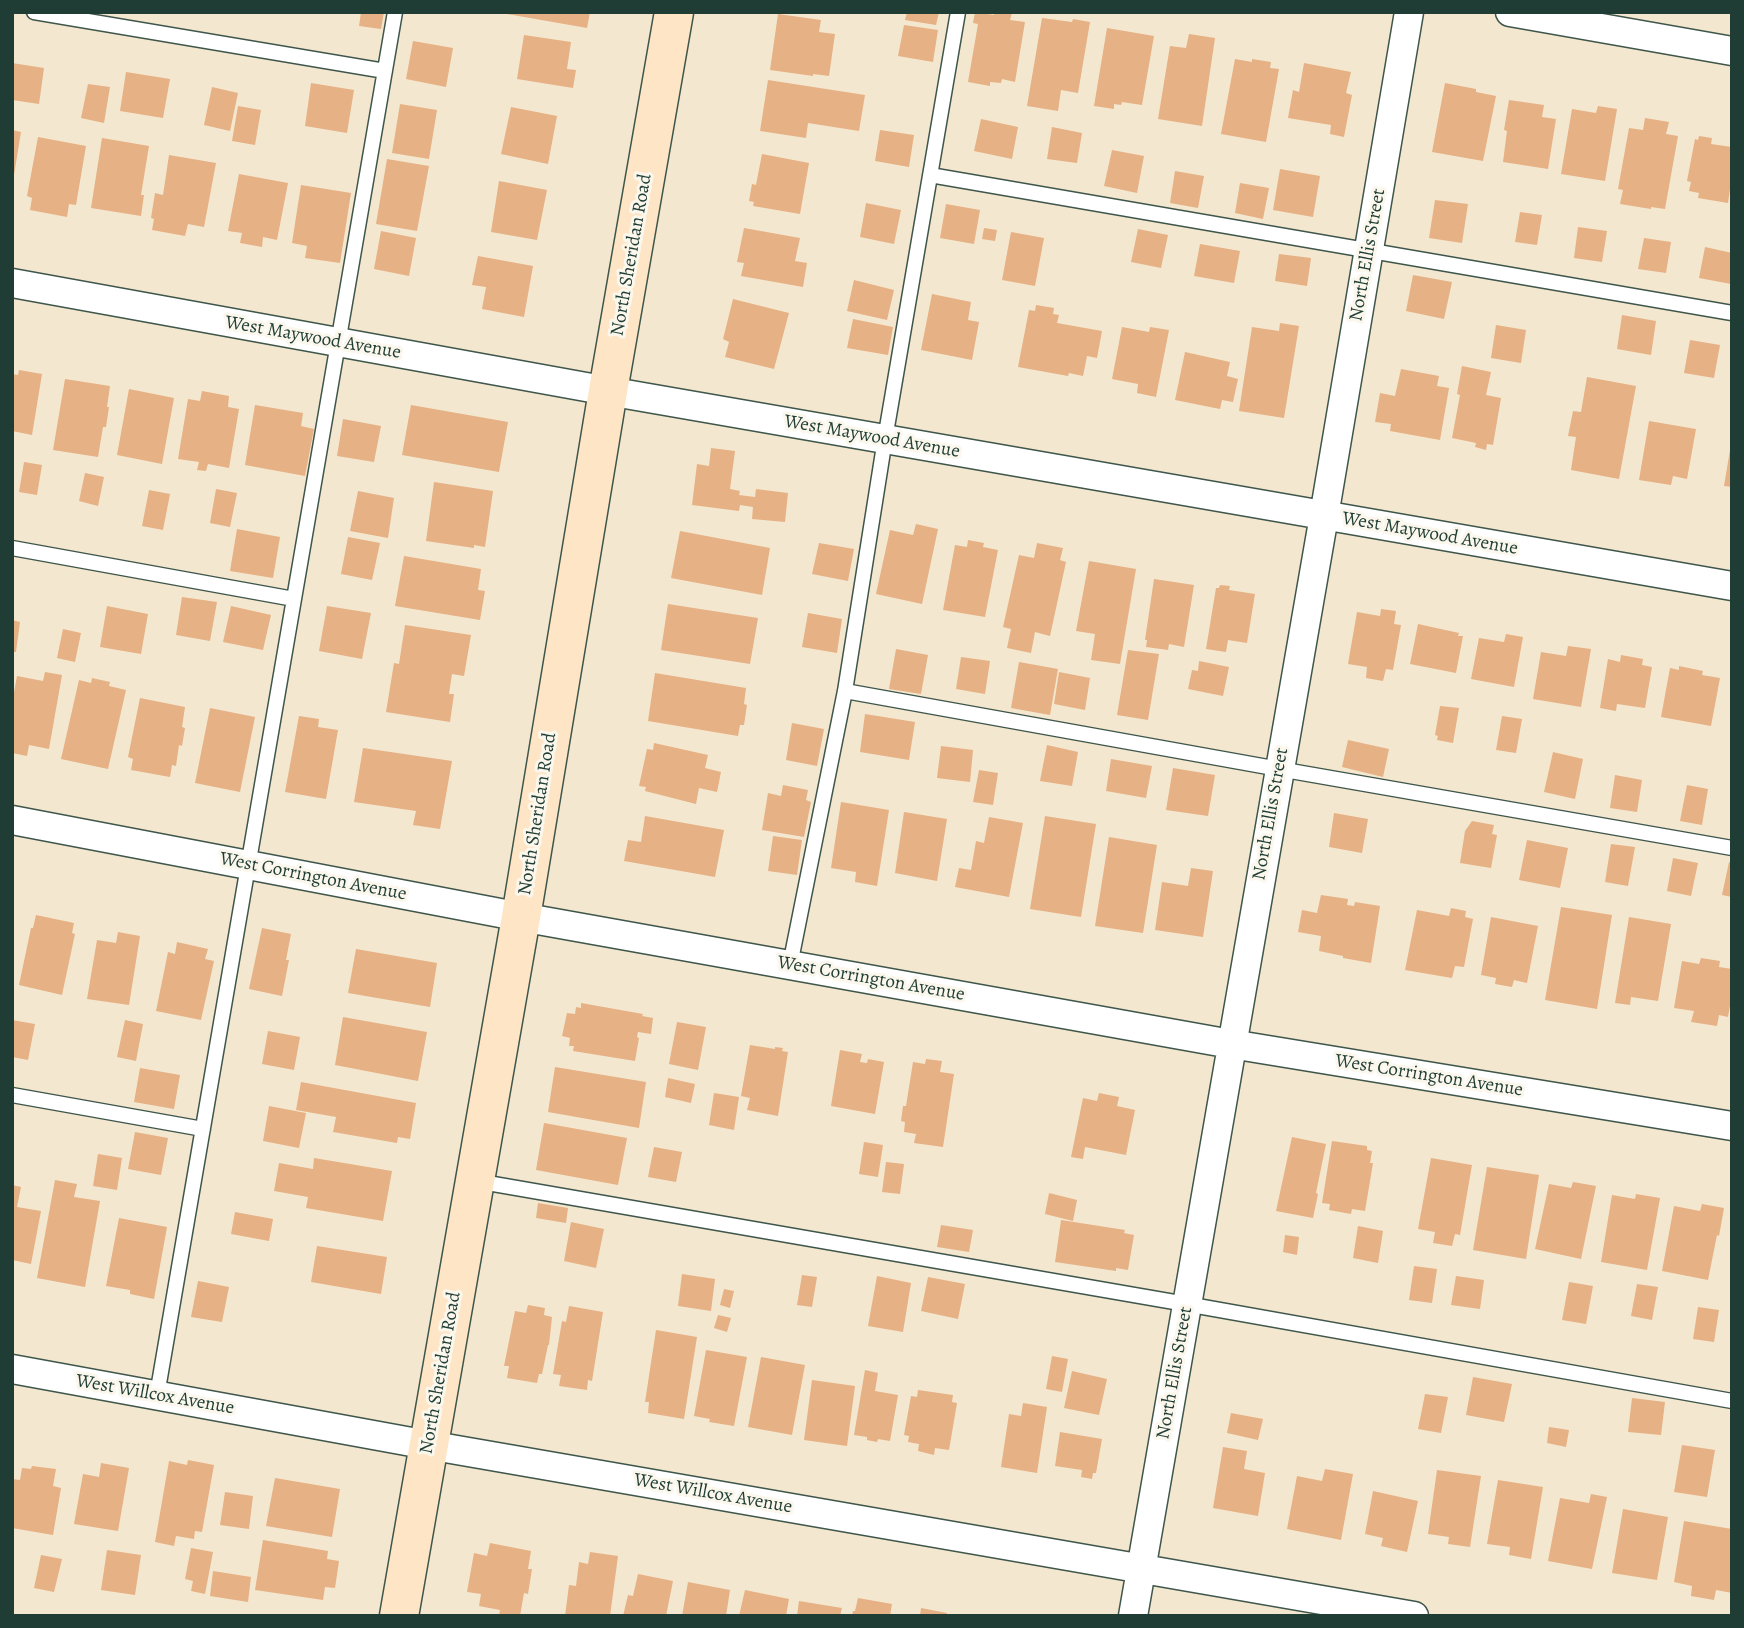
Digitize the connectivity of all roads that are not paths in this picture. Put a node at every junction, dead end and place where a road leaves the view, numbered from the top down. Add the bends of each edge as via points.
1 (34, 12) edge
2 (395, 12) edge
3 (674, 12) edge
4 (958, 12) edge
5 (1409, 12) edge
6 (1510, 12) edge
7 (1732, 51) edge
8 (385, 71) junction
9 (930, 175) junction
10 (1369, 250) junction
11 (12, 283) edge
12 (1732, 313) edge
13 (339, 342) junction
14 (608, 391) junction
15 (885, 439) junction
16 (1324, 516) junction
17 (12, 548) edge
18 (1732, 586) edge
19 (294, 599) junction
20 (845, 691) junction
21 (1279, 769) junction
22 (12, 820) edge
23 (1732, 848) edge
24 (248, 865) junction
25 (521, 917) junction
26 (790, 965) junction
27 (1231, 1044) junction
28 (12, 1095) edge
29 (1732, 1126) edge
30 (203, 1129) junction
31 (475, 1181) junction
32 (1186, 1304) junction
33 (12, 1369) edge
34 (157, 1395) junction
35 (1732, 1401) edge
36 (428, 1445) junction
37 (1141, 1567) junction
38 (399, 1616) edge
39 (1133, 1616) edge
40 (1414, 1616) edge

1 - 8 lane
2 - 8 lane
3 - 14 main road, North Sheridan Road
4 - 9 lane
5 - 10 street, North Ellis Street
6 - 7 street
8 - 13 lane
9 - 10 lane
9 - 15 lane
10 - 12 lane
10 - 16 street, North Ellis Street
11 - 13 street, West Maywood Avenue
13 - 14 street, West Maywood Avenue
13 - 19 lane
14 - 15 street, West Maywood Avenue
14 - 25 main road, North Sheridan Road
15 - 16 street, West Maywood Avenue
15 - 20 lane
16 - 18 street, West Maywood Avenue
16 - 21 street, North Ellis Street
17 - 19 lane
19 - 24 lane
20 - 21 lane
20 - 26 lane
21 - 23 lane
21 - 27 street, North Ellis Street
22 - 24 street, West Corrington Avenue
24 - 25 street, West Corrington Avenue
24 - 30 lane
25 - 26 street, West Corrington Avenue
25 - 31 main road, North Sheridan Road
26 - 27 street, West Corrington Avenue
27 - 29 street, West Corrington Avenue
27 - 32 street, North Ellis Street
28 - 30 lane
30 - 34 lane
31 - 32 lane
31 - 36 main road, North Sheridan Road
32 - 35 lane
32 - 37 street, North Ellis Street
33 - 34 street, West Willcox Avenue
34 - 36 street, West Willcox Avenue
36 - 37 street, West Willcox Avenue
36 - 38 main road, North Sheridan Road
37 - 39 street, North Ellis Street
37 - 40 street, West Willcox Avenue

